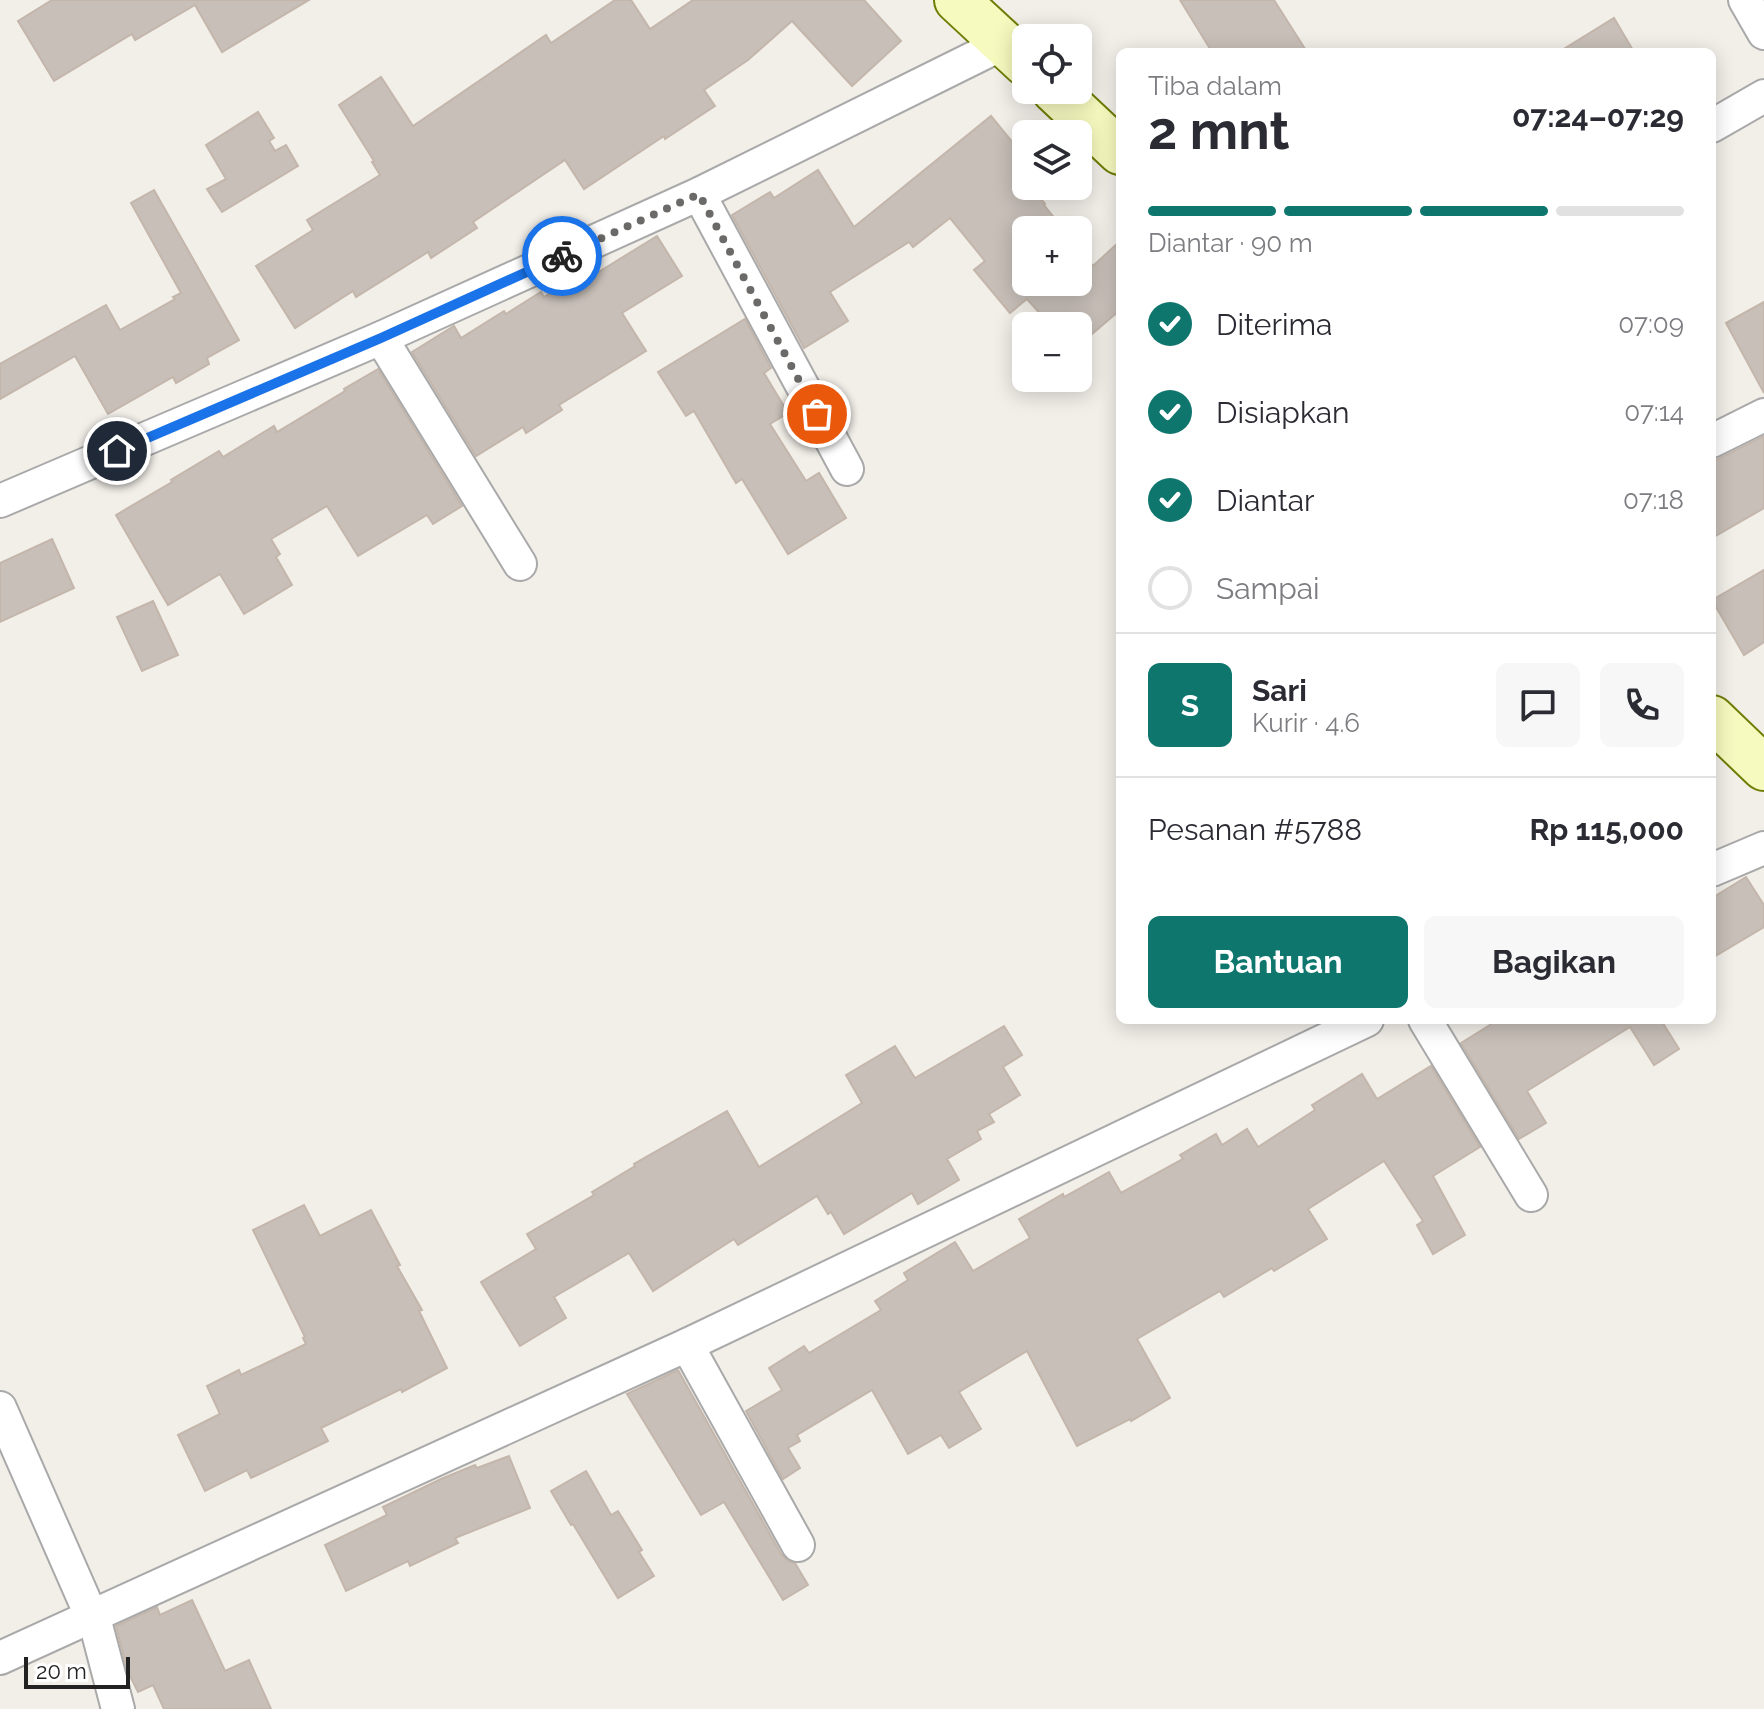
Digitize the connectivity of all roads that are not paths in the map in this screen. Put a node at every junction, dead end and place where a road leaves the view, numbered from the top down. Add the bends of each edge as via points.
1 (957, 0) edge
2 (1745, 0) edge
3 (1764, 33) edge
4 (1012, 51) edge
5 (1012, 55) edge
6 (1764, 96) edge
7 (1069, 104) edge
8 (1716, 124) edge
9 (1116, 148) edge
10 (699, 194) junction
11 (381, 338) junction
12 (1764, 415) edge
13 (1716, 439) edge
14 (847, 469) dead end
15 (0, 501) edge
16 (520, 564) dead end
17 (1716, 722) edge
18 (1764, 768) edge
19 (1764, 848) edge
20 (1716, 868) edge
21 (1359, 1024) edge
22 (1427, 1024) edge
23 (1531, 1195) dead end
24 (687, 1345) junction
25 (0, 1408) edge
26 (798, 1545) dead end
27 (91, 1615) junction
28 (0, 1658) edge
29 (118, 1709) edge

1 - 4 main road
2 - 3 street
5 - 10 street
6 - 8 street
7 - 9 main road
10 - 11 street
10 - 14 street
11 - 15 street
11 - 16 street
12 - 13 street
17 - 18 main road
19 - 20 street
21 - 24 street
22 - 23 street
24 - 26 street
24 - 27 street
25 - 27 street
27 - 28 street
27 - 29 street

